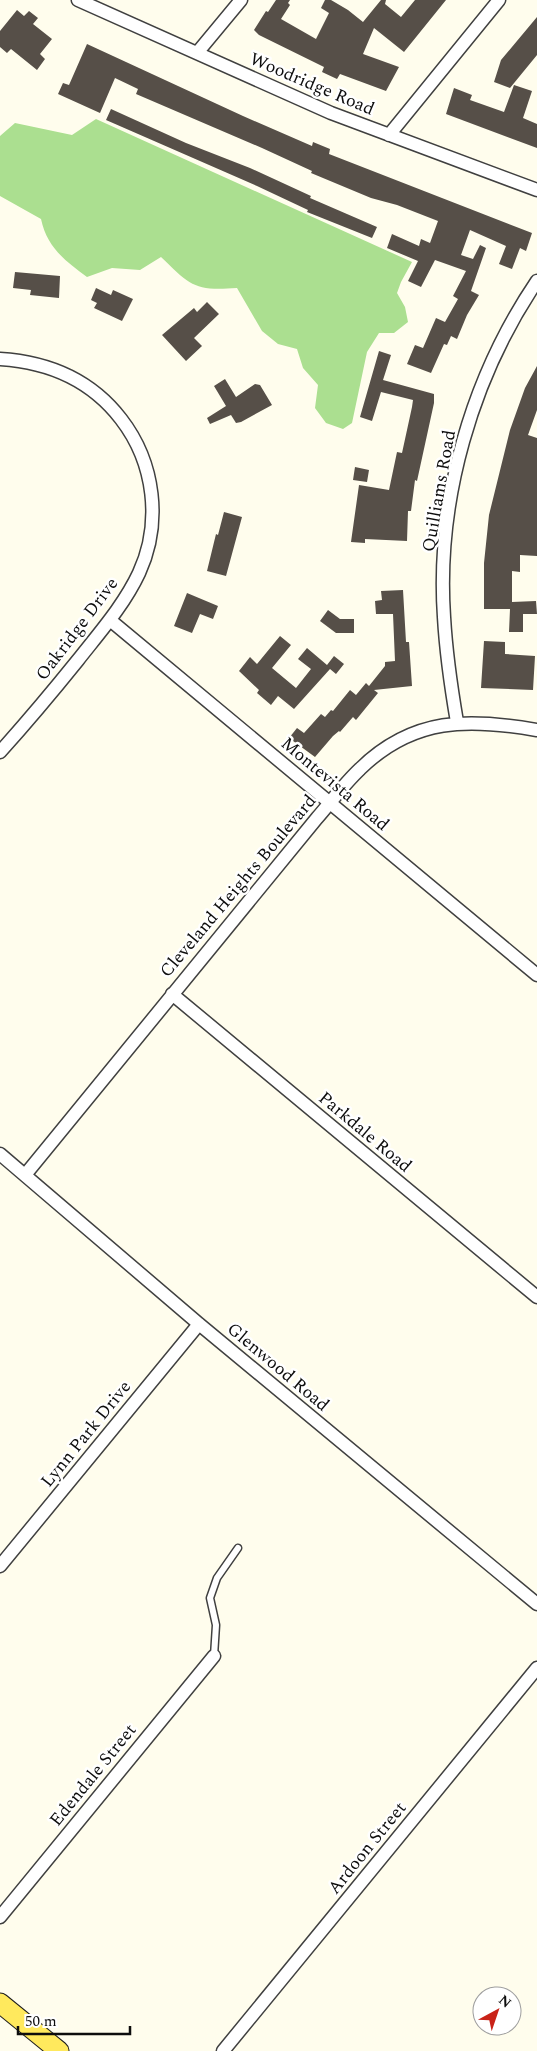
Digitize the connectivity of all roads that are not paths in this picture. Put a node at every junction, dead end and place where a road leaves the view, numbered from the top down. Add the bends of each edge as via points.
1 (78, 0) edge
2 (241, 0) edge
3 (499, 0) edge
4 (197, 53) junction
5 (389, 135) junction
6 (537, 190) edge
7 (537, 282) edge
8 (0, 359) edge
9 (110, 620) junction
10 (456, 722) junction
11 (537, 730) edge
12 (0, 752) edge
13 (330, 803) junction
14 (537, 975) edge
15 (172, 994) junction
16 (0, 1154) edge
17 (25, 1175) junction
18 (537, 1297) edge
19 (199, 1324) junction
20 (238, 1548) dead end
21 (0, 1566) edge
22 (537, 1604) edge
23 (214, 1656) joint
24 (537, 1668) edge
25 (0, 1917) edge
26 (0, 2003) edge
27 (59, 2051) edge
28 (223, 2051) edge

1 - 4 street, Woodridge Road
2 - 4 street
3 - 5 street
4 - 5 street, Woodridge Road via 305,102
5 - 6 street, Woodridge Road
7 - 10 street, Quilliams Road via 512,321 487,371 468,426 451,500 445,547 444,616
8 - 9 street, Oakridge Drive via 43,364 88,387 118,415 141,453 151,488 149,543 139,573
9 - 12 street, Oakridge Drive
9 - 13 street, Montevista Road
10 - 11 street, Cleveland Heights Boulevard via 492,723
10 - 13 street, Cleveland Heights Boulevard via 409,736 385,749 360,768
13 - 14 street, Montevista Road
13 - 15 street, Cleveland Heights Boulevard
15 - 17 street, Cleveland Heights Boulevard
15 - 18 street, Parkdale Road
16 - 17 street, Glenwood Road
17 - 19 street, Glenwood Road
19 - 21 street, Lynn Park Drive
19 - 22 street, Glenwood Road
20 - 23 lane via 217,1578 210,1598 216,1625
23 - 25 street, Edendale Street
24 - 28 street, Ardoon Street
26 - 27 main road

